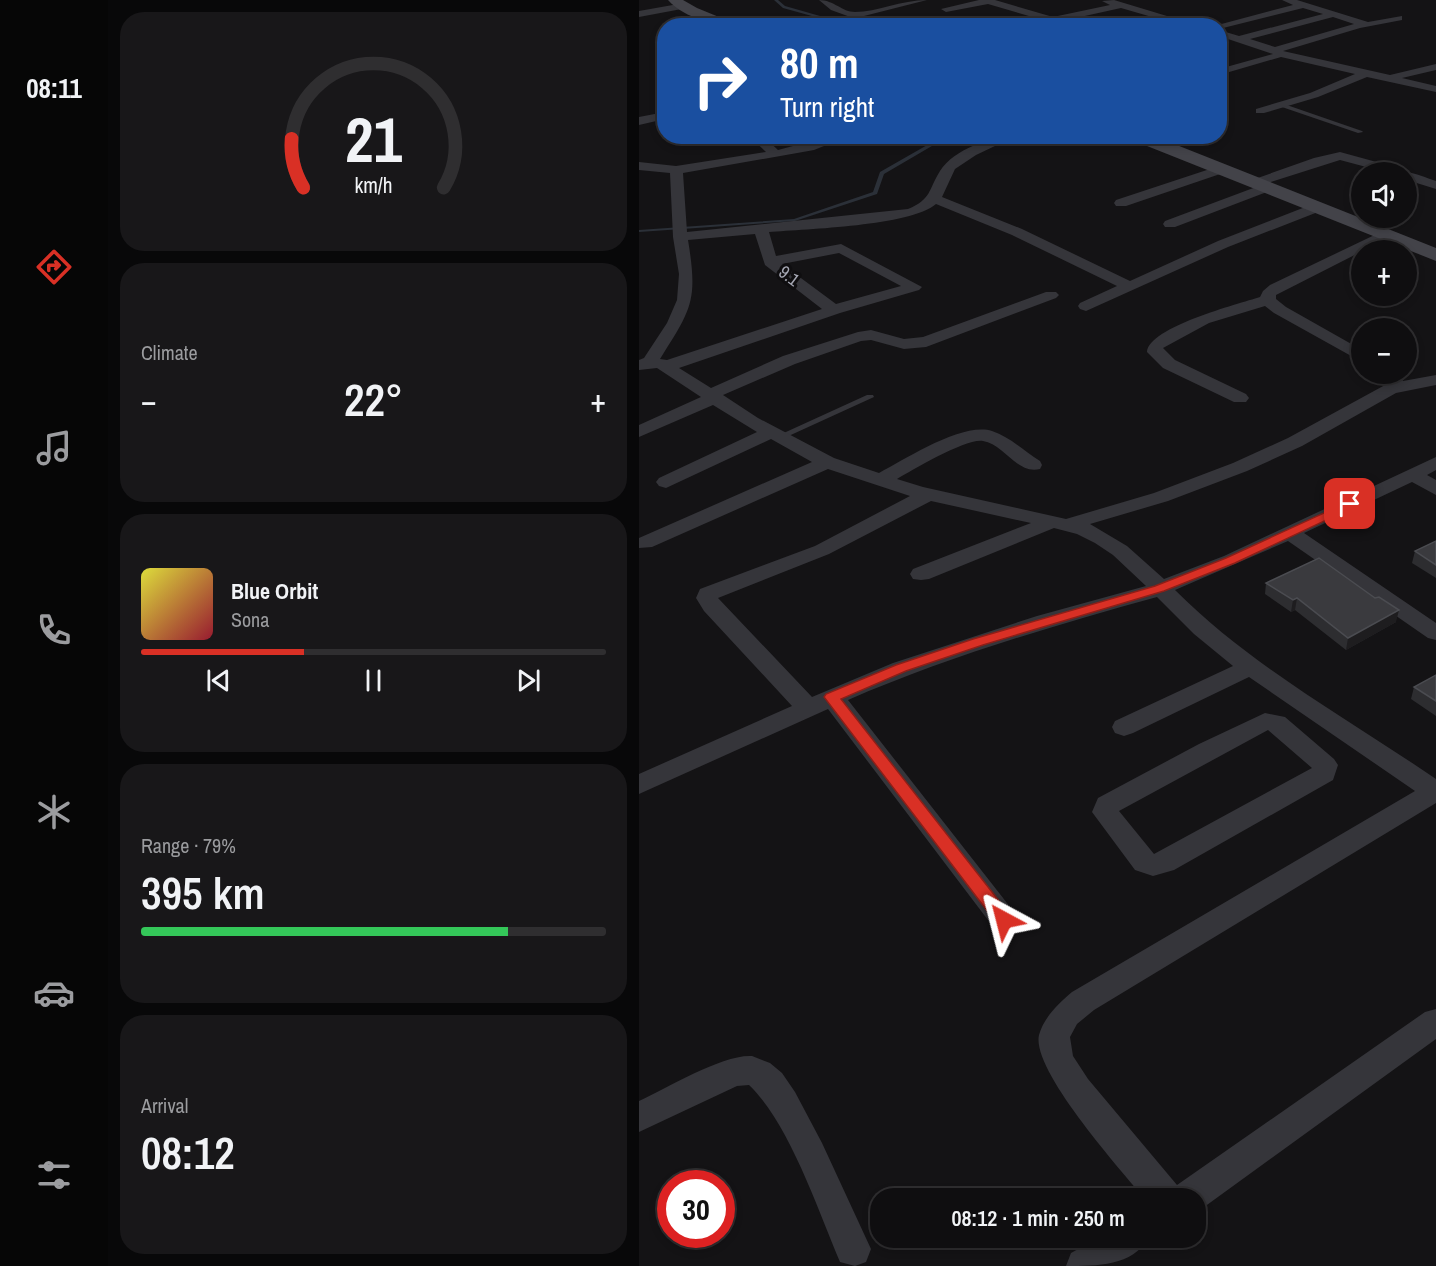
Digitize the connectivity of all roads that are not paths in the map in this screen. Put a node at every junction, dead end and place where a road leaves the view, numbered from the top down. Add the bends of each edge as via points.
1 (824, 0) edge
2 (922, 0) edge
3 (1104, 0) edge
4 (1287, 0) edge
5 (679, 3) edge
6 (1121, 5) junction
7 (1304, 5) junction
8 (946, 9) dead end
9 (1243, 10) dead end
10 (639, 14) edge
11 (1334, 14) junction
12 (853, 15) junction
13 (716, 18) edge
14 (861, 18) edge
15 (1046, 18) edge
16 (1062, 18) edge
17 (1171, 18) edge
18 (1210, 18) dead end
19 (1399, 18) dead end
20 (1227, 24) edge
21 (1362, 26) junction
22 (1227, 36) edge
23 (1237, 39) junction
24 (1227, 40) edge
25 (1278, 52) junction
26 (1320, 52) dead end
27 (1299, 59) junction
28 (1436, 66) edge
29 (1227, 70) edge
30 (1364, 74) junction
31 (1386, 79) junction
32 (1436, 89) edge
33 (1281, 105) junction
34 (1260, 111) dead end
35 (657, 117) edge
36 (639, 121) edge
37 (1360, 132) dead end
38 (764, 144) edge
39 (822, 144) edge
40 (992, 144) edge
41 (1158, 144) edge
42 (772, 155) junction
43 (1361, 162) edge
44 (639, 166) edge
45 (1222, 169) junction
46 (676, 170) junction
47 (1417, 179) edge
48 (1262, 185) junction
49 (1436, 185) edge
50 (935, 198) junction
51 (1121, 203) dead end
52 (1318, 207) junction
53 (1170, 224) dead end
54 (761, 230) junction
55 (680, 232) junction
56 (1385, 234) junction
57 (1436, 255) edge
58 (770, 262) junction
59 (1129, 286) junction
60 (1051, 295) dead end
61 (1268, 300) junction
62 (1086, 306) dead end
63 (834, 310) junction
64 (1351, 351) edge
65 (652, 364) edge
66 (1417, 380) edge
67 (1436, 380) edge
68 (1385, 384) edge
69 (711, 396) junction
70 (870, 397) dead end
71 (1240, 398) dead end
72 (639, 432) edge
73 (776, 435) junction
74 (827, 462) junction
75 (1436, 463) edge
76 (1033, 465) dead end
77 (1413, 474) junction
78 (880, 480) junction
79 (666, 482) dead end
80 (1436, 489) edge
81 (928, 494) junction
82 (1060, 523) junction
83 (1290, 533) junction
84 (645, 543) dead end
85 (921, 574) dead end
86 (1159, 589) junction
87 (1436, 633) edge
88 (1251, 667) junction
89 (820, 703) junction
90 (1331, 722) junction
91 (1124, 727) dead end
92 (1296, 742) junction
93 (639, 785) edge
94 (1435, 791) edge
95 (1004, 920) dead end
96 (1436, 1022) edge
97 (639, 1117) edge
98 (1157, 1188) edge
99 (1202, 1188) edge
100 (1113, 1248) edge
101 (853, 1249) dead end
102 (1084, 1266) edge

1 - 12 street
2 - 12 street
3 - 6 street
4 - 7 street
5 - 10 street
5 - 13 main road
6 - 16 street
6 - 17 street
7 - 11 street
7 - 20 street
8 - 15 street via 988,2
9 - 18 street
11 - 21 street via 1361,22
11 - 23 street
12 - 14 street
19 - 21 street
21 - 25 street
22 - 23 street
23 - 24 street
23 - 25 street
25 - 27 street
25 - 29 street via 1271,59
26 - 27 street
27 - 30 street
28 - 31 street
30 - 31 street
30 - 33 street
31 - 32 street
33 - 34 street
33 - 37 lane
35 - 36 street
38 - 42 street
39 - 42 street
40 - 50 street via 953,165 943,177
41 - 45 main road
42 - 46 street
43 - 48 street via 1340,156 1318,161
44 - 46 street
45 - 48 main road
45 - 51 street
46 - 55 street
47 - 49 street
48 - 52 main road
48 - 53 street
50 - 54 street via 918,210 899,215
50 - 59 street
52 - 56 main road
52 - 59 street
54 - 55 street
54 - 58 street, 9.1
55 - 65 street via 687,274 685,300
56 - 57 main road
56 - 61 street via 1275,288 1268,294
58 - 63 street, 9.1
58 - 63 street via 841,248 914,287
59 - 62 street
60 - 69 street via 926,342 904,344 876,336 858,337 789,360
61 - 64 street
61 - 71 street via 1203,320 1155,348 1169,364
63 - 65 street
65 - 69 street
66 - 67 street
68 - 82 street via 1295,442 1241,467 1161,497
69 - 72 street
69 - 73 street
70 - 73 lane
73 - 74 street
73 - 79 street
74 - 78 street
74 - 84 street
75 - 77 street
76 - 78 street via 995,440 980,435 957,441
77 - 80 street
77 - 83 street
78 - 81 street
81 - 82 street
81 - 89 street via 822,550 708,594 712,606
82 - 85 street
82 - 86 street via 1084,528 1110,542
83 - 86 street
83 - 87 street
86 - 88 street
86 - 89 street via 978,642 901,668
88 - 90 street
88 - 91 street
89 - 93 street
89 - 95 street
90 - 92 street
90 - 94 street
92 - 92 street via 1276,723 1265,722 1113,800 1105,812 1146,862 1164,862 1324,773 1325,765
94 - 98 street via 1083,1001 1066,1015 1054,1036 1058,1060
96 - 99 street
97 - 101 street via 732,1073 748,1069 760,1074 790,1115
100 - 102 street

